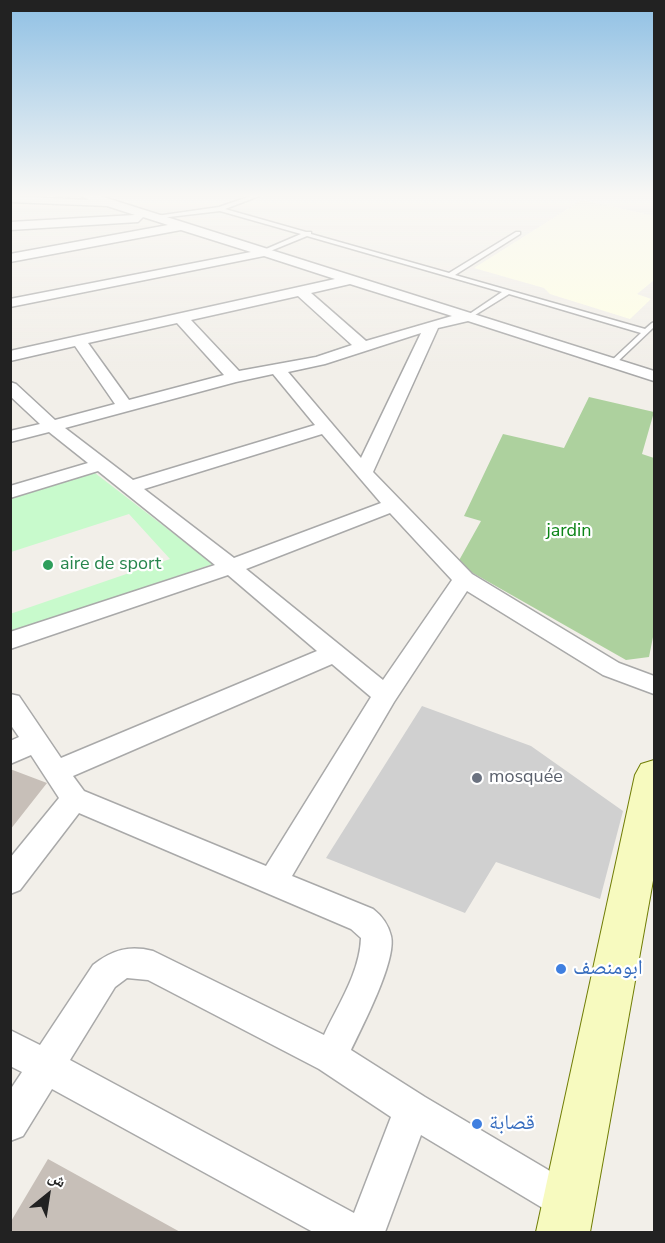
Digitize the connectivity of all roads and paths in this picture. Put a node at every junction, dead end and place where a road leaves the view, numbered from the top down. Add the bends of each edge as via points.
1 (38, 253) edge
2 (261, 253) joint
3 (381, 253) edge
4 (486, 253) edge
5 (10, 258) edge
6 (452, 274) junction
7 (351, 280) junction
8 (301, 291) junction
9 (509, 291) junction
10 (10, 303) edge
11 (181, 318) junction
12 (466, 318) junction
13 (654, 324) edge
14 (432, 325) junction
15 (647, 332) junction
16 (79, 341) junction
17 (363, 347) junction
18 (10, 356) edge
19 (613, 364) junction
20 (278, 370) junction
21 (654, 375) edge
22 (235, 377) junction
23 (12, 391) edge
24 (125, 406) junction
25 (51, 425) junction
26 (324, 428) junction
27 (10, 437) edge
28 (100, 465) junction
29 (363, 473) junction
30 (129, 487) junction
31 (10, 492) edge
32 (393, 505) junction
33 (231, 567) junction
34 (464, 579) junction
35 (10, 641) edge
36 (335, 653) junction
37 (654, 685) edge
38 (385, 695) junction
39 (10, 703) edge
40 (36, 741) junction
41 (10, 754) edge
42 (58, 771) junction
43 (74, 799) junction
44 (652, 802) edge
45 (10, 881) edge
46 (273, 881) junction
47 (10, 1047) edge
48 (331, 1057) junction
49 (46, 1066) junction
50 (412, 1110) junction
51 (10, 1123) edge
52 (566, 1218) edge
53 (351, 1233) edge
54 (366, 1233) edge

1 - 5 street
2 - 7 street
2 - 10 street
3 - 6 lane
4 - 6 lane
6 - 9 lane
7 - 8 street
7 - 12 street
8 - 11 street
8 - 17 street
9 - 12 lane
9 - 15 lane
11 - 16 street
11 - 22 street
12 - 14 street
12 - 19 street
13 - 15 lane
14 - 17 street
14 - 29 street
15 - 19 lane
16 - 18 street
16 - 24 street
17 - 20 street
19 - 21 street
20 - 22 street
20 - 26 street
22 - 24 street
23 - 25 street
24 - 25 street
25 - 27 street
25 - 28 street
26 - 29 street
26 - 30 street
28 - 30 street
28 - 31 street
29 - 32 street
30 - 33 street
32 - 33 street
32 - 34 street
33 - 35 street
33 - 36 street
34 - 37 street via 611,669
34 - 38 street
36 - 38 street
36 - 42 street
38 - 46 street
39 - 40 street
40 - 41 street
40 - 42 street
42 - 43 street
43 - 45 street
43 - 46 street
44 - 52 main road
46 - 48 street via 362,919 377,938 375,958
47 - 49 street
48 - 49 street via 162,971 136,962 120,963 104,976
48 - 50 street
49 - 51 street
49 - 53 street
50 - 52 street
50 - 54 street

